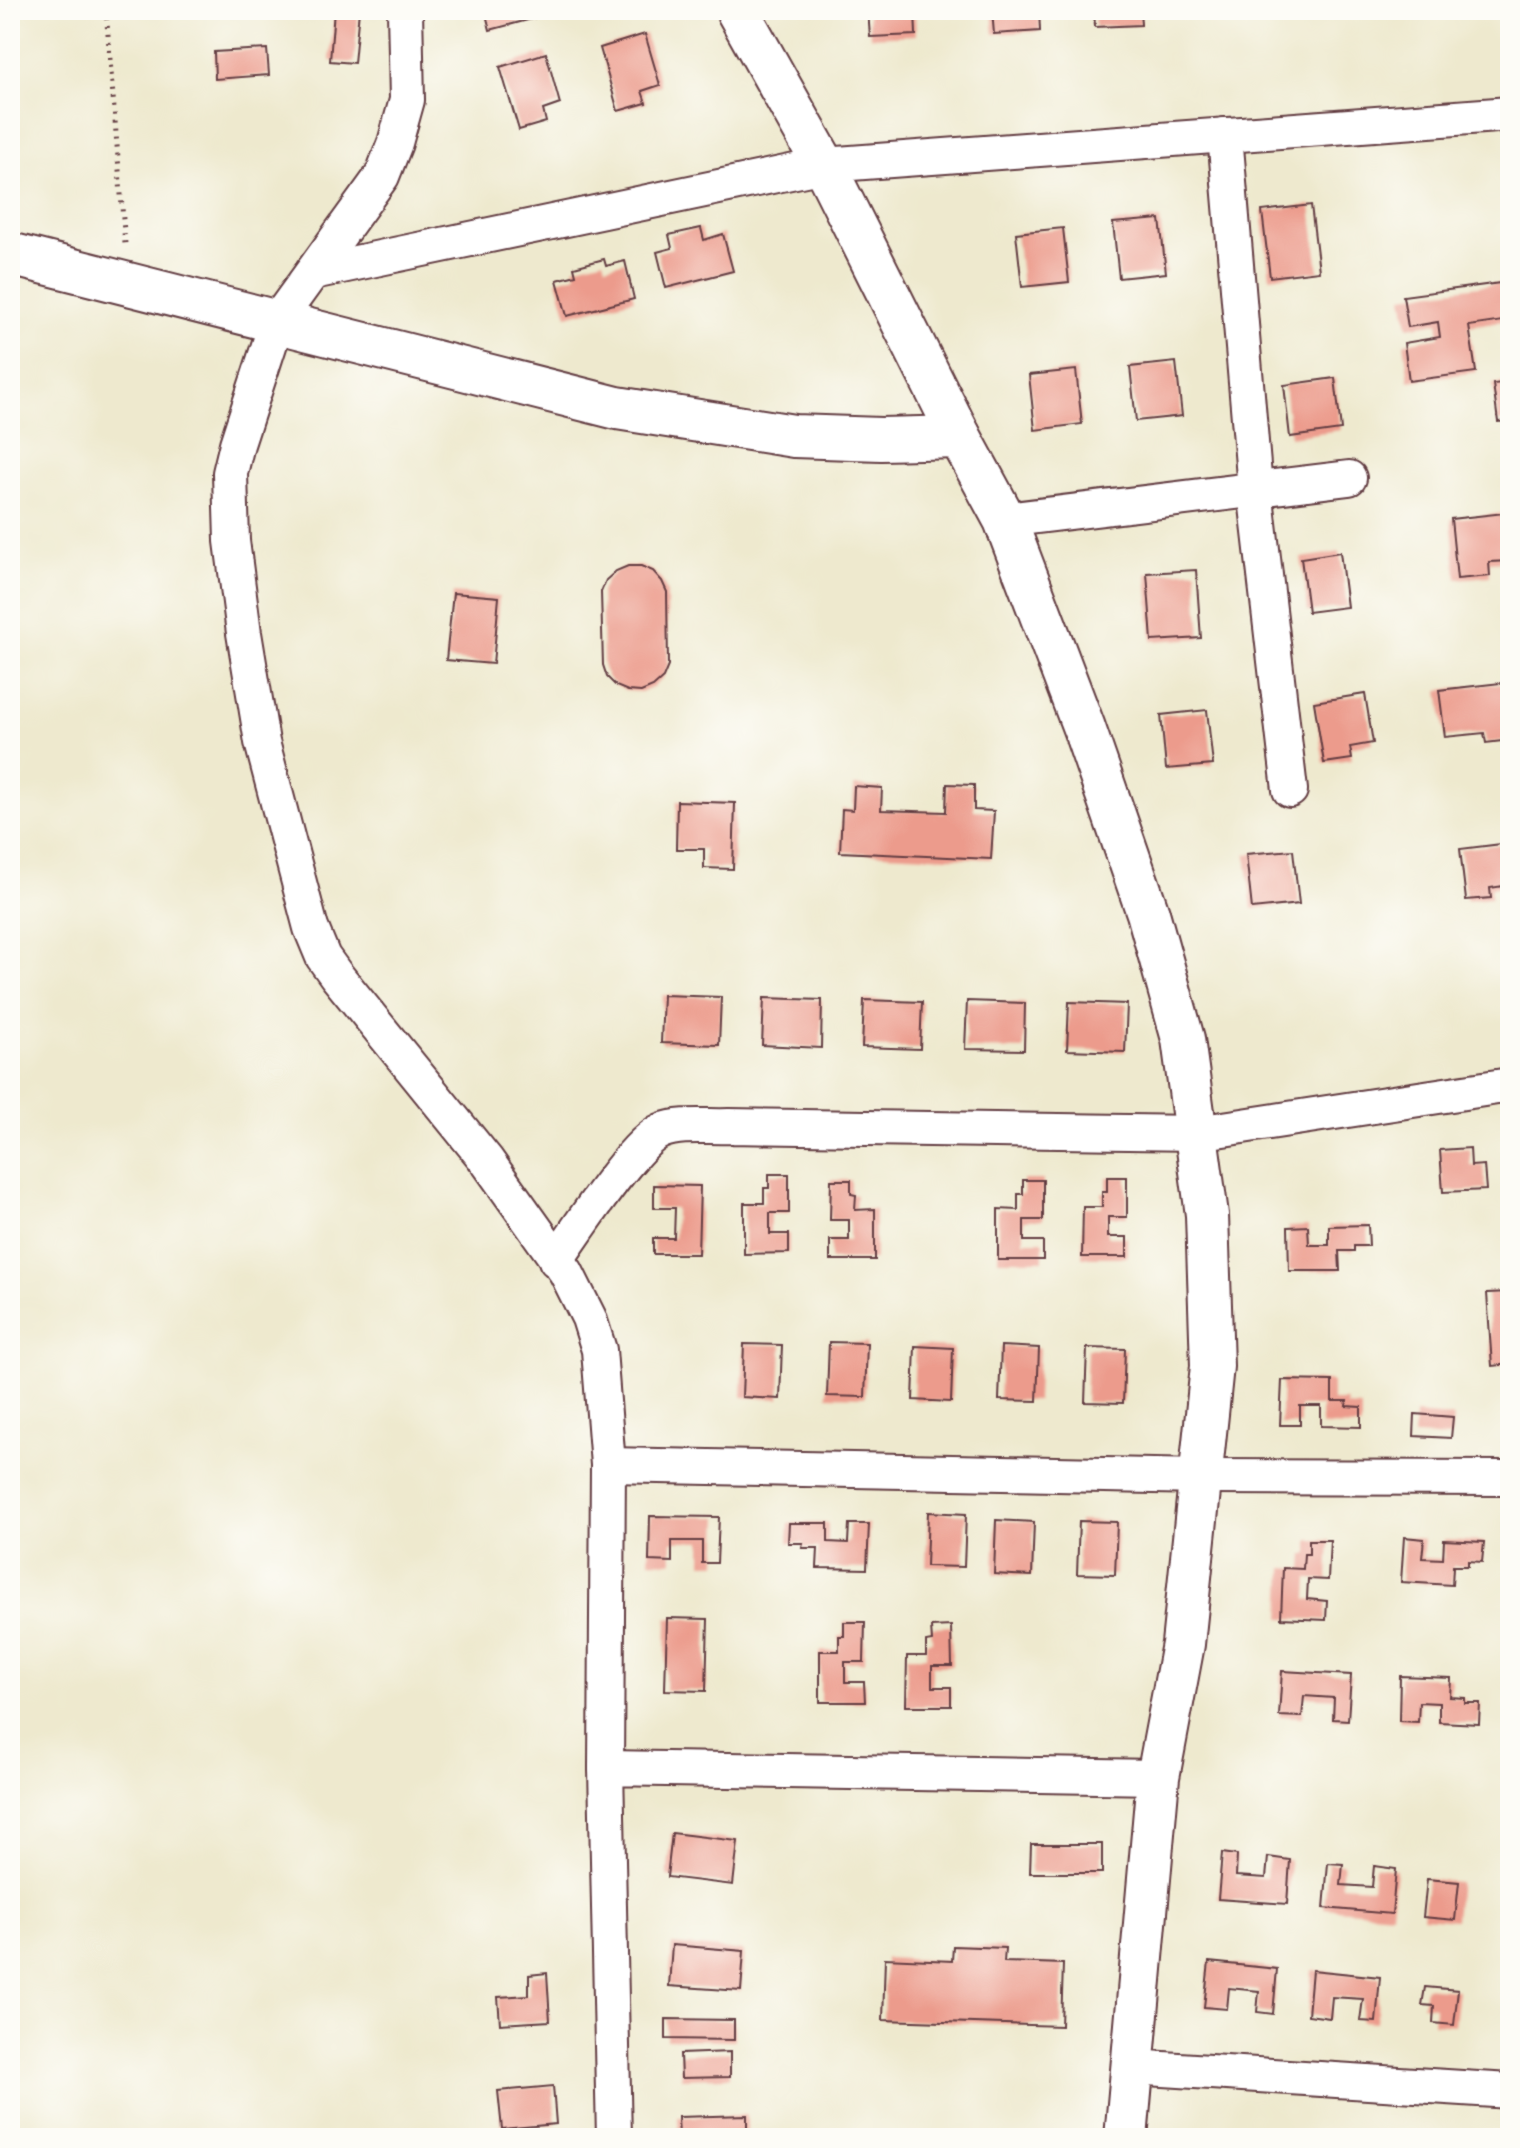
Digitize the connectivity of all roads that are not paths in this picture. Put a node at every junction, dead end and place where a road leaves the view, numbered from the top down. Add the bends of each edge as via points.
1 (405, 10) edge
2 (737, 10) edge
3 (1510, 114) edge
4 (1225, 135) junction
5 (824, 165) junction
6 (10, 254) edge
7 (313, 272) junction
8 (277, 321) junction
9 (960, 437) junction
10 (1349, 478) dead end
11 (1255, 489) junction
12 (1005, 520) junction
13 (1290, 790) dead end
14 (1510, 1085) edge
15 (1197, 1133) junction
16 (556, 1260) junction
17 (608, 1465) junction
18 (1202, 1477) junction
19 (1510, 1478) edge
20 (606, 1768) junction
21 (1158, 1777) junction
22 (1132, 2067) junction
23 (1510, 2091) edge
24 (614, 2138) edge
25 (1126, 2138) edge

1 - 7 street via 407,100 395,143 382,176
2 - 5 street
3 - 4 street
4 - 5 street
4 - 11 street
5 - 7 street
5 - 9 street
6 - 8 street
7 - 8 street
8 - 9 street via 617,408 794,436
8 - 16 street via 237,444 229,501 262,742 311,928 336,975 487,1161
9 - 12 street
10 - 11 street
11 - 12 street
11 - 13 street
12 - 15 street via 1148,913 1183,1039
14 - 15 street
15 - 16 street via 729,1126 664,1130 643,1143
15 - 18 street via 1207,1215 1212,1366
16 - 17 street via 589,1318 599,1350
17 - 18 street
17 - 20 street
18 - 19 street
18 - 21 street via 1183,1644
20 - 21 street
20 - 24 street
21 - 22 street
22 - 23 street
22 - 25 street

